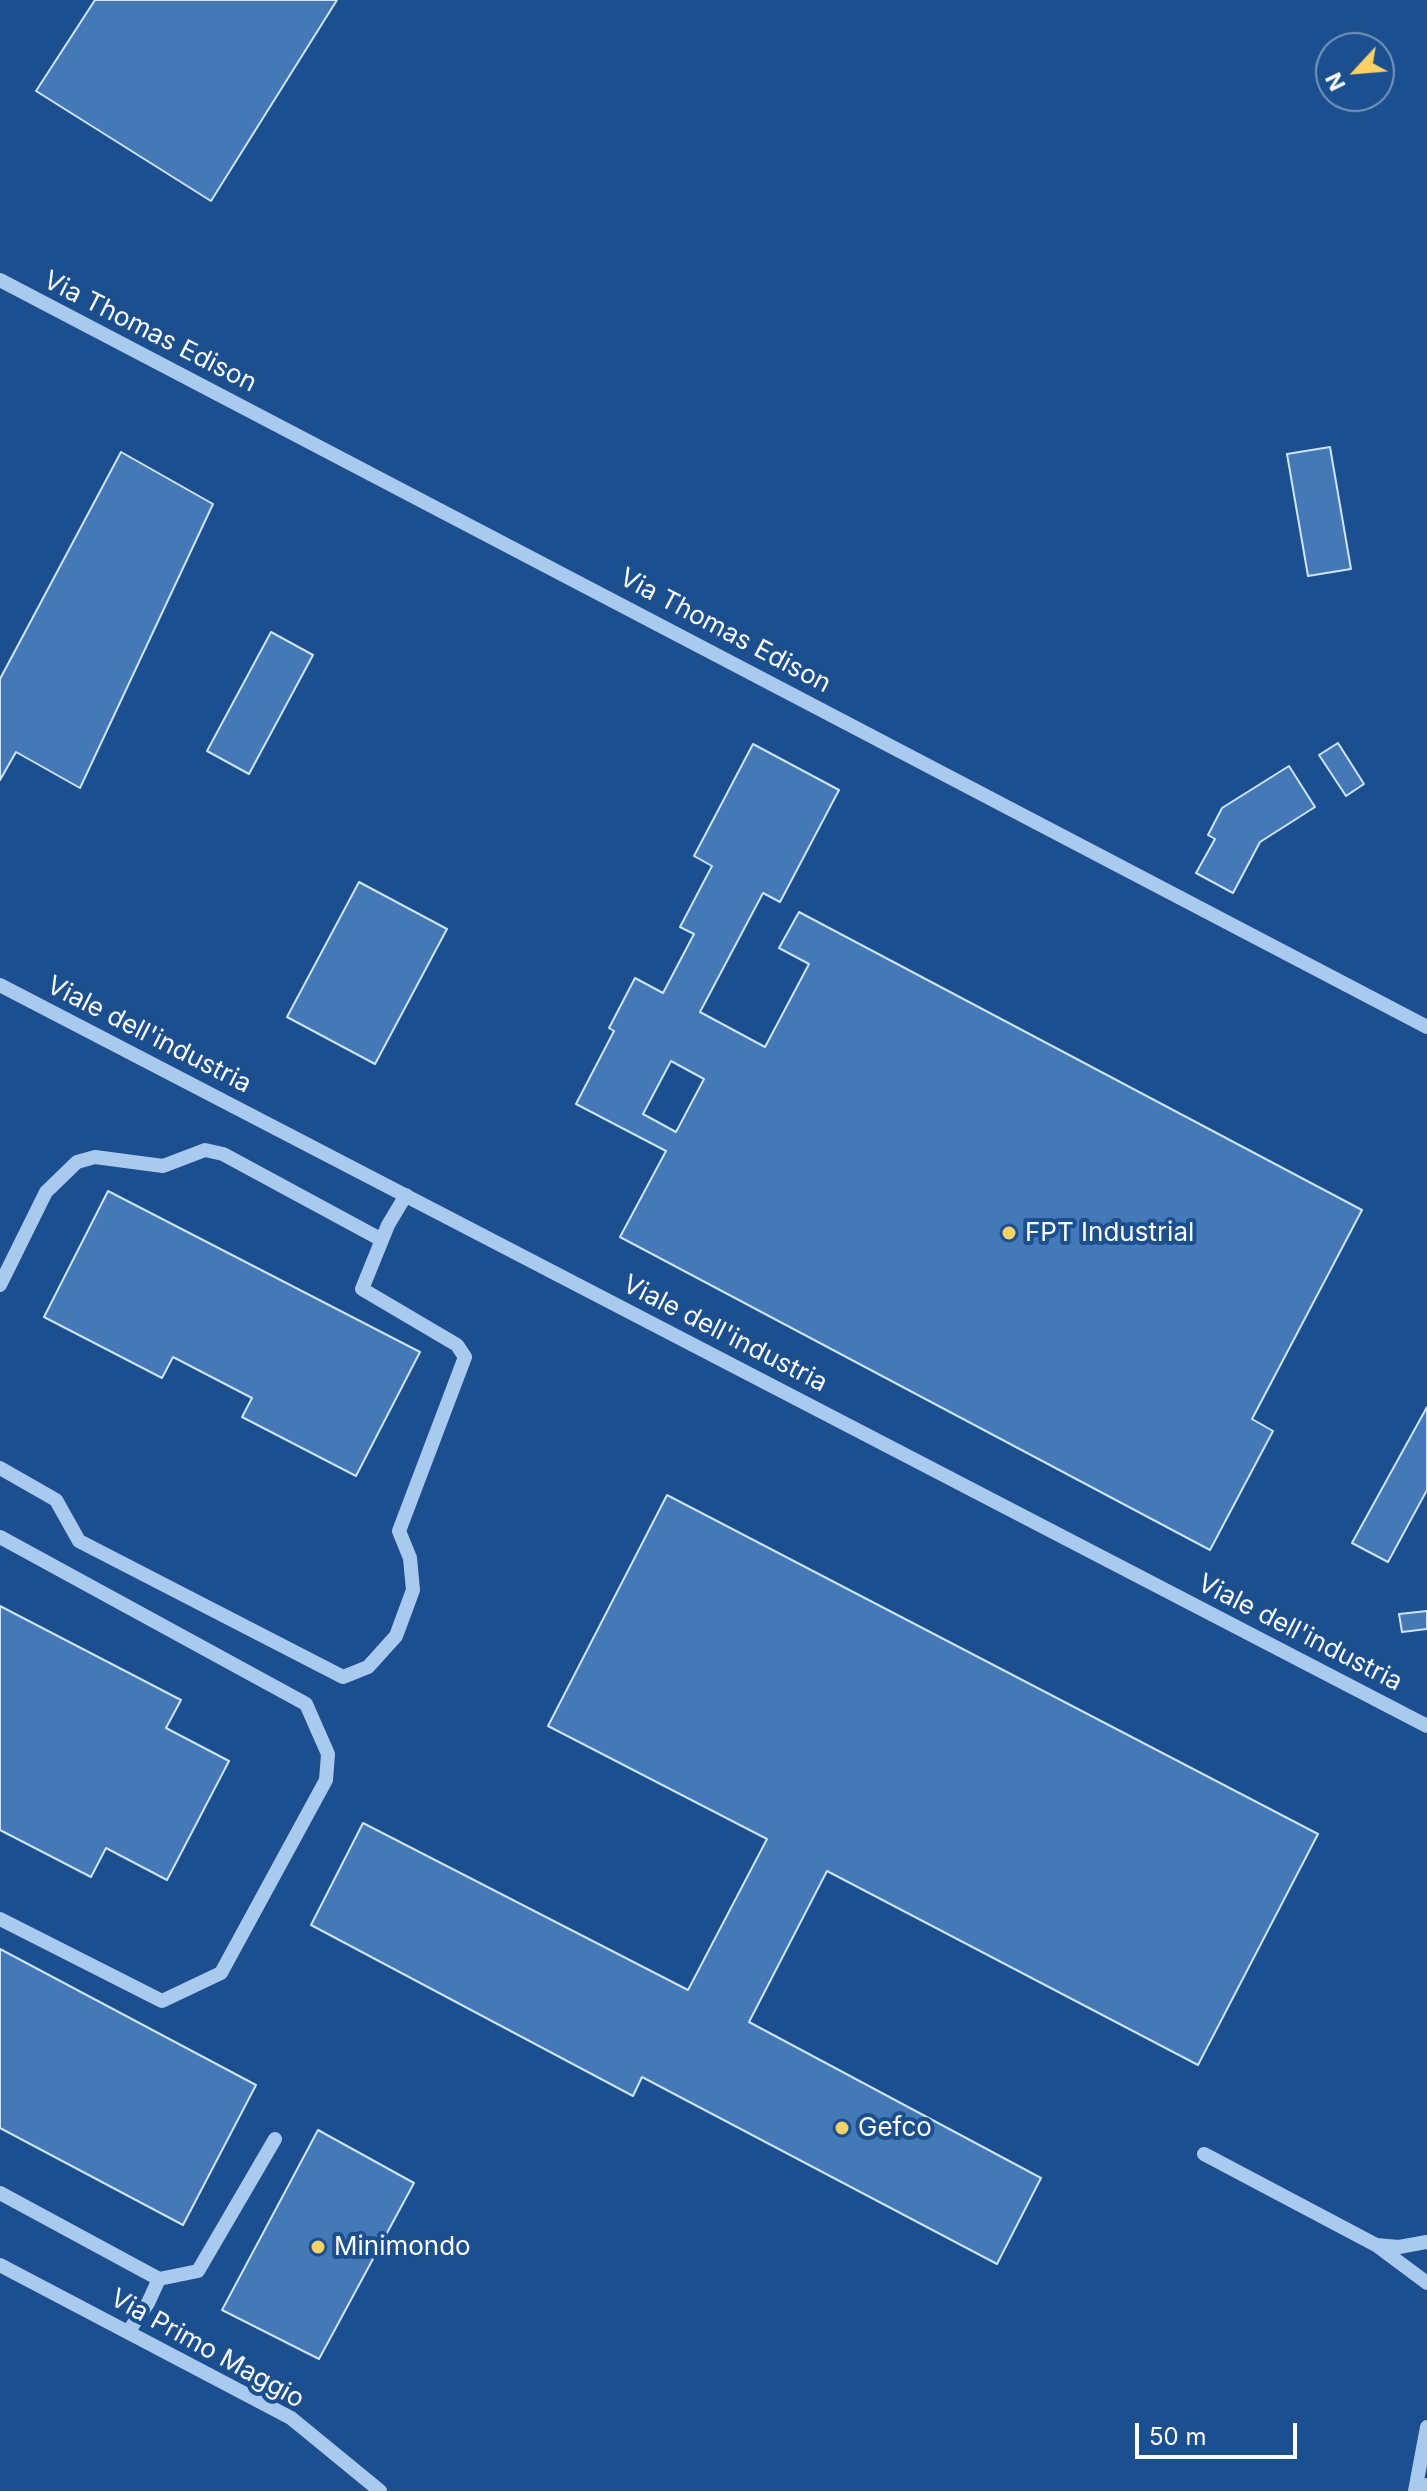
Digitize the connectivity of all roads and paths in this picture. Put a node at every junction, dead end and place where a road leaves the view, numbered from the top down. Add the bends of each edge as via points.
1 (0, 280) edge
2 (0, 985) edge
3 (1427, 1027) edge
4 (406, 1195) junction
5 (382, 1240) junction
6 (0, 1285) edge
7 (0, 1468) edge
8 (0, 1537) edge
9 (1427, 1726) edge
10 (0, 1919) edge
11 (275, 2139) dead end
12 (1204, 2154) dead end
13 (0, 2193) edge
14 (1427, 2242) edge
15 (1376, 2245) junction
16 (0, 2265) edge
17 (159, 2279) junction
18 (1425, 2279) edge
19 (128, 2332) junction
20 (1427, 2427) edge
21 (1427, 2485) edge
22 (380, 2491) edge
23 (1415, 2491) edge
24 (1425, 2491) edge

1 - 3 street, Via Thomas Edison
2 - 4 street, Viale dell'industria
4 - 5 street
4 - 9 street, Viale dell'industria
5 - 6 street via 223,1154 205,1150 163,1166 95,1157 77,1162 46,1192
5 - 7 street via 362,1289 457,1345 465,1357 399,1531 410,1558 413,1590 396,1636 368,1667 343,1677 79,1541 56,1500
8 - 10 street via 306,1704 328,1754 326,1780 221,1973 162,2001
11 - 17 street via 198,2271
12 - 15 street
13 - 17 street
14 - 15 street
15 - 18 street
16 - 19 street, Via Primo Maggio
17 - 19 street
19 - 22 street, Via Primo Maggio via 291,2418
20 - 23 street
21 - 24 street

